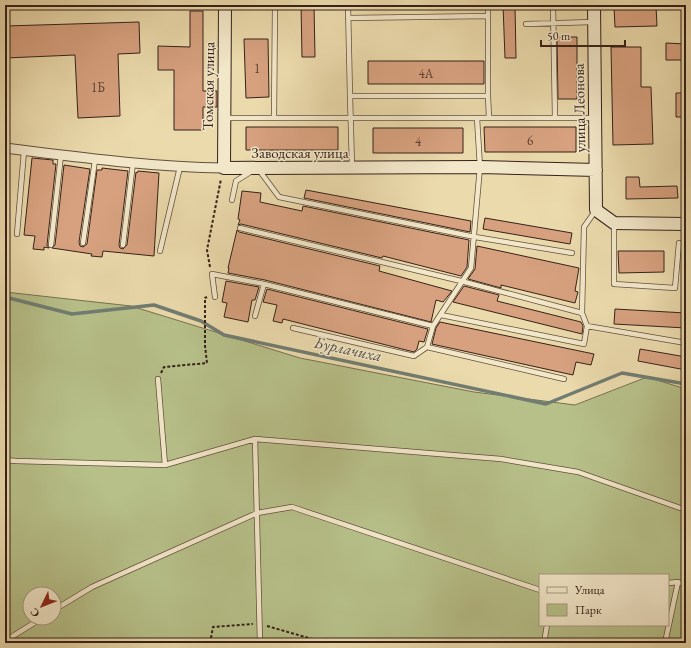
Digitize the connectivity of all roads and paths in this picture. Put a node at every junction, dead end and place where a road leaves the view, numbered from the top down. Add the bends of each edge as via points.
1 (225, 5) edge
2 (275, 5) edge
3 (348, 5) edge
4 (488, 5) edge
5 (552, 5) edge
6 (594, 5) edge
7 (488, 16) junction
8 (348, 18) junction
9 (594, 22) junction
10 (553, 23) junction
11 (526, 24) dead end
12 (350, 96) junction
13 (488, 96) junction
14 (224, 118) junction
15 (274, 118) junction
16 (351, 118) junction
17 (477, 118) junction
18 (489, 118) junction
19 (555, 118) junction
20 (595, 118) junction
21 (5, 148) edge
22 (24, 151) junction
23 (61, 155) junction
24 (95, 160) junction
25 (132, 163) junction
26 (180, 167) junction
27 (257, 167) junction
28 (480, 167) junction
29 (224, 168) junction
30 (352, 168) junction
31 (596, 170) junction
32 (232, 200) dead end
33 (596, 210) junction
34 (614, 223) junction
35 (686, 224) edge
36 (240, 228) dead end
37 (17, 234) dead end
38 (475, 236) junction
39 (83, 243) dead end
40 (679, 243) dead end
41 (51, 245) dead end
42 (123, 245) dead end
43 (160, 251) dead end
44 (572, 253) dead end
45 (212, 274) junction
46 (461, 282) junction
47 (264, 284) junction
48 (215, 297) dead end
49 (205, 298) dead end
50 (582, 313) junction
51 (441, 315) junction
52 (255, 316) dead end
53 (433, 326) junction
54 (587, 326) junction
55 (293, 328) dead end
56 (686, 343) edge
57 (427, 347) junction
58 (158, 379) joint
59 (564, 379) dead end
60 (255, 439) junction
61 (5, 460) edge
62 (165, 465) junction
63 (686, 510) edge
64 (257, 513) junction
65 (678, 582) junction
66 (669, 583) edge
67 (686, 585) edge
68 (539, 590) edge
69 (62, 605) edge
70 (669, 624) edge
71 (29, 626) edge
72 (547, 626) edge
73 (669, 626) edge
74 (5, 641) edge
75 (260, 643) edge
76 (544, 643) edge
77 (665, 643) edge

1 - 14 street, Томская улица
2 - 15 lane
3 - 8 lane
4 - 7 lane
5 - 10 lane
6 - 9 street, улица Леонова
7 - 8 lane
7 - 13 lane
8 - 12 lane
9 - 10 lane
9 - 20 street, улица Леонова
10 - 11 lane
10 - 19 lane
12 - 13 lane
12 - 16 lane
13 - 18 lane
14 - 15 lane
14 - 29 street, Томская улица
15 - 16 lane
16 - 17 lane
16 - 30 lane
17 - 18 lane
17 - 28 lane
18 - 19 lane
19 - 20 lane
20 - 31 street, улица Леонова
21 - 22 street, Заводская улица
22 - 23 street, Заводская улица
22 - 37 lane
23 - 24 street, Заводская улица
23 - 41 lane
24 - 25 street, Заводская улица
24 - 39 lane
25 - 26 street, Заводская улица
25 - 42 lane
26 - 29 street, Заводская улица
26 - 43 lane
27 - 29 street, Заводская улица
27 - 30 street, Заводская улица
27 - 32 lane via 236,181
27 - 38 lane via 279,197
28 - 30 street, Заводская улица
28 - 31 street, Заводская улица
28 - 38 lane
29 - 45 path via 207,250
31 - 33 street, улица Леонова
33 - 34 street
33 - 50 lane via 584,227
34 - 35 street
34 - 40 lane via 614,284 675,288
36 - 46 lane
38 - 44 lane
38 - 46 lane via 471,268
45 - 47 lane
45 - 48 lane
46 - 50 lane
46 - 51 lane
47 - 52 lane
47 - 53 lane
49 - 58 path via 207,363 164,367
50 - 54 lane
51 - 53 lane
51 - 54 lane via 584,344
53 - 57 lane
54 - 56 lane
55 - 57 lane via 414,356
57 - 59 lane
58 - 62 lane
60 - 62 lane
60 - 63 lane via 501,459 578,472
60 - 64 lane
61 - 62 lane
64 - 68 lane via 292,507
64 - 69 lane via 92,586
64 - 75 lane
65 - 66 lane
65 - 67 lane
65 - 70 lane
71 - 74 lane
72 - 76 lane
73 - 77 lane

